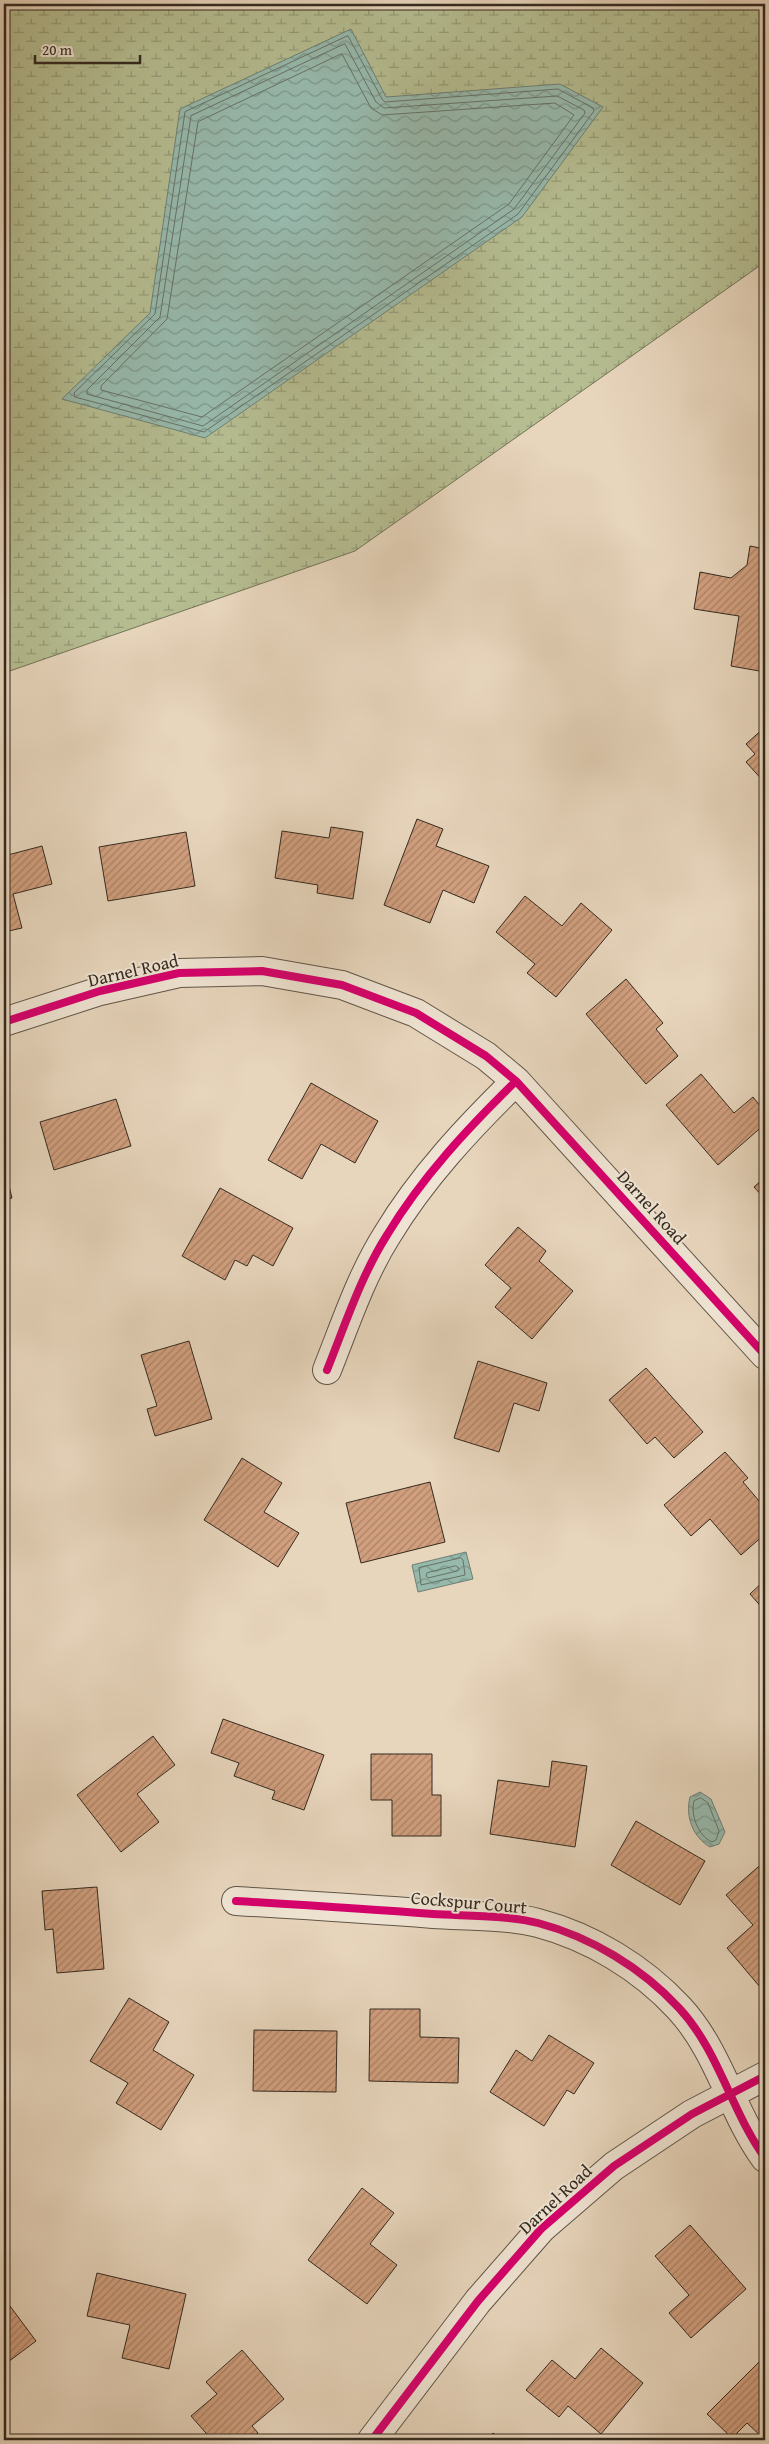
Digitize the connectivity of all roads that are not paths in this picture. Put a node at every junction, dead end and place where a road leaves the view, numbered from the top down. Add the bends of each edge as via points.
1 (4, 1022) edge
2 (516, 1081) junction
3 (765, 1355) edge
4 (327, 1370) dead end
5 (236, 1901) dead end
6 (765, 2076) edge
7 (730, 2094) junction
8 (765, 2158) edge
9 (372, 2440) edge

1 - 2 street, Darnel Road via 100,991 178,973 262,971 342,985 416,1013 486,1056
2 - 3 street, Darnel Road
2 - 4 street via 431,1171 386,1235
5 - 7 street, Cockspur Court via 537,1923 589,1941 637,1970 679,2008 711,2052
6 - 7 street, Darnel Road
7 - 8 street, Cockspur Court via 751,2139
7 - 9 street, Darnel Road via 692,2114 614,2166 541,2229 478,2301

